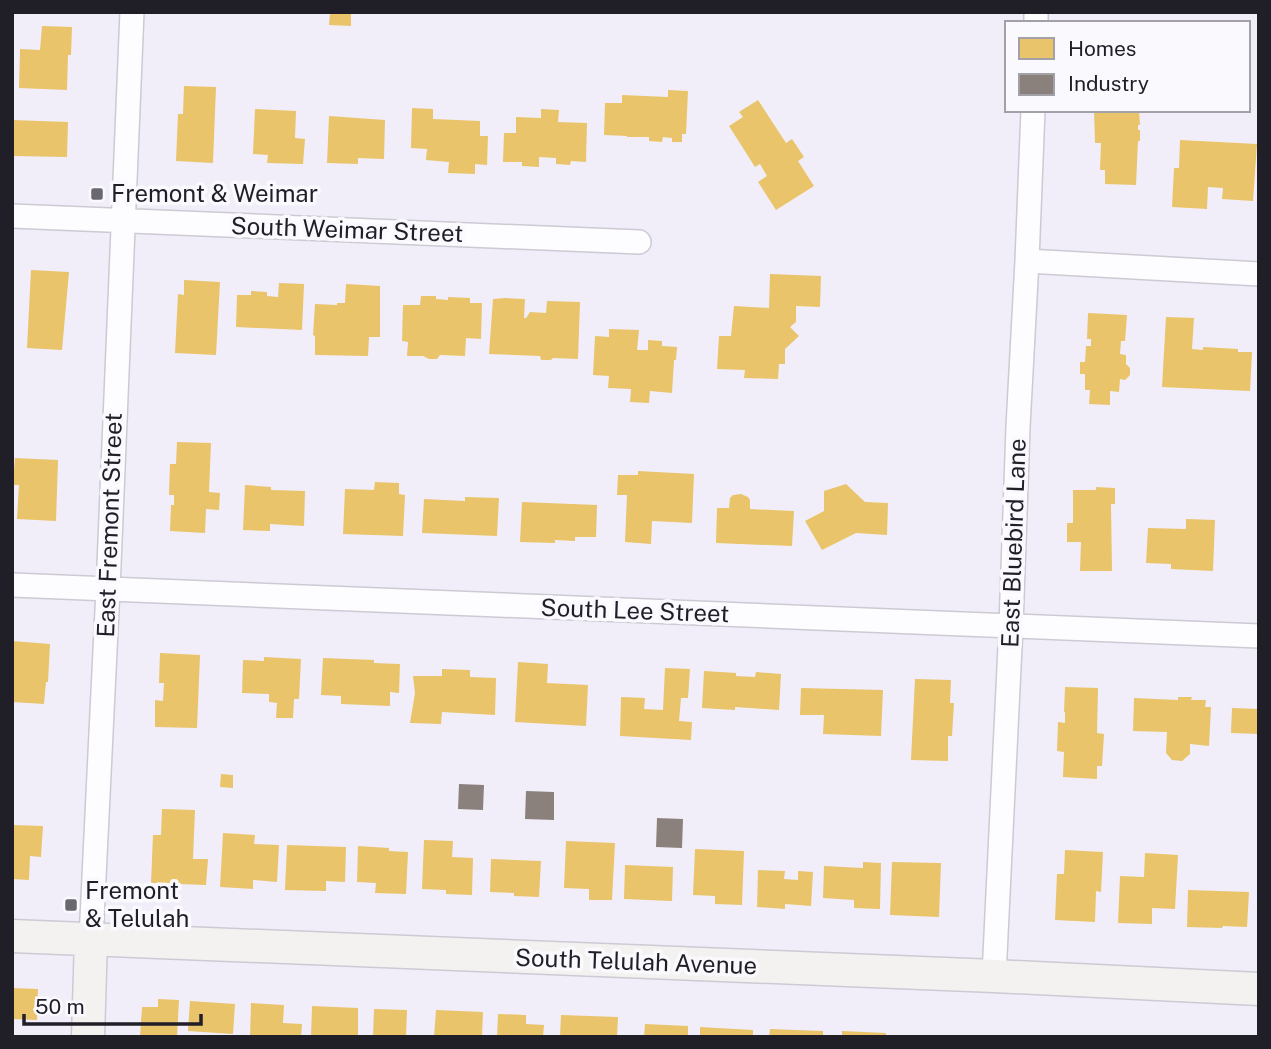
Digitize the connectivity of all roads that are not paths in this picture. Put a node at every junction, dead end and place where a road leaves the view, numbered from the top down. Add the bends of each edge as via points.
1 (132, 12) edge
2 (1033, 112) edge
3 (12, 216) edge
4 (122, 220) junction
5 (639, 242) dead end
6 (1027, 261) junction
7 (1259, 274) edge
8 (12, 585) edge
9 (108, 589) junction
10 (1011, 626) junction
11 (1259, 636) edge
12 (12, 936) edge
13 (91, 939) junction
14 (994, 976) junction
15 (1259, 989) edge
16 (88, 1037) edge

1 - 4 street, East Fremont Street
2 - 6 street, East Bluebird Lane
3 - 4 street, South Weimar Street
4 - 5 street, South Weimar Street
4 - 9 street, East Fremont Street
6 - 7 street
6 - 10 street, East Bluebird Lane
8 - 9 street, South Lee Street
9 - 10 street, South Lee Street
9 - 13 street, East Fremont Street
10 - 11 street, South Lee Street
10 - 14 street, East Bluebird Lane
12 - 13 street, South Telulah Avenue
13 - 14 street, South Telulah Avenue
13 - 16 street, East Fremont Street
14 - 15 street, South Telulah Avenue

